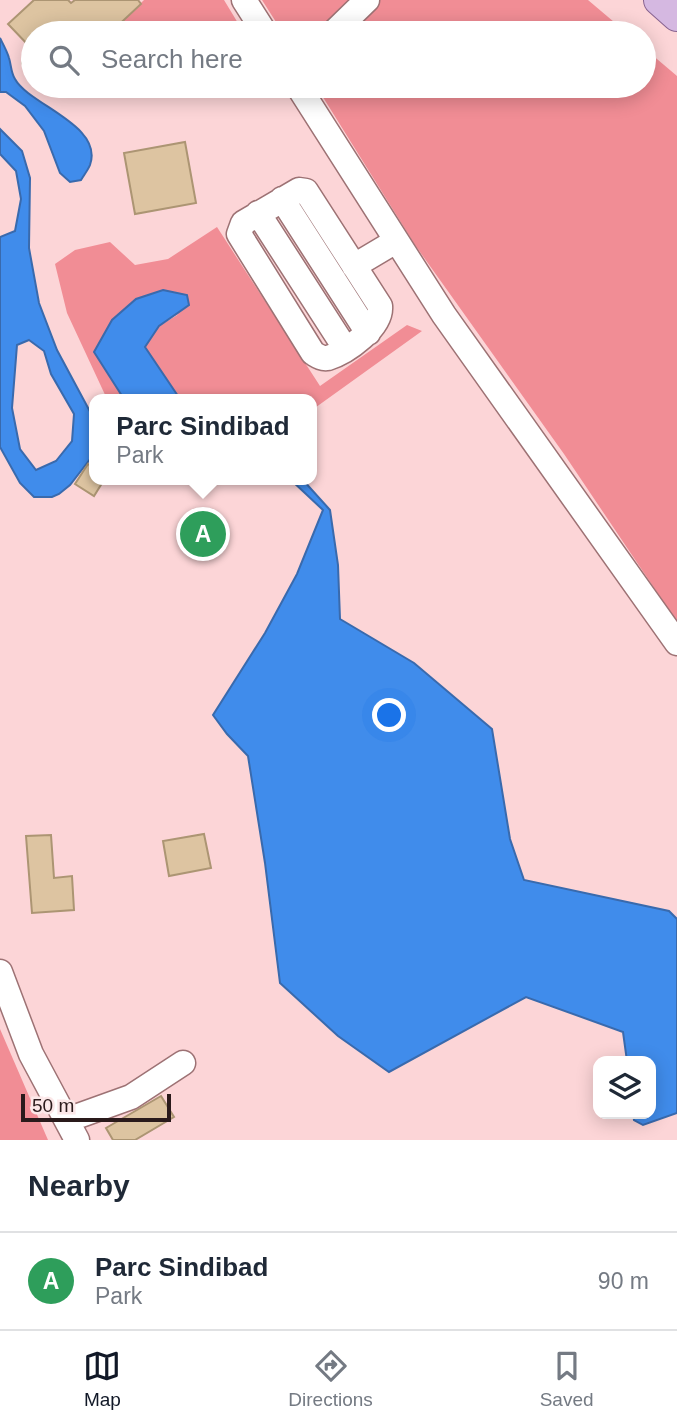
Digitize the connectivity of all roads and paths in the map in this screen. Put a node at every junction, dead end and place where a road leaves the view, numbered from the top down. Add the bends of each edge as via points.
1 (244, 0) edge
2 (367, 0) edge
3 (659, 0) edge
4 (677, 16) edge
5 (257, 21) edge
6 (345, 21) edge
7 (306, 98) edge
8 (282, 199) junction
9 (391, 234) junction
10 (350, 259) junction
11 (368, 333) junction
12 (677, 643) edge
13 (0, 972) edge
14 (183, 1063) dead end
15 (72, 1130) edge

1 - 5 street
2 - 6 street
3 - 4 main road
7 - 9 street
8 - 10 street via 306,191
8 - 11 street
8 - 11 street via 243,223 239,234 313,353 328,358
9 - 10 street
9 - 12 street
10 - 11 street via 380,306 377,323
13 - 15 street via 31,1054
14 - 15 street

